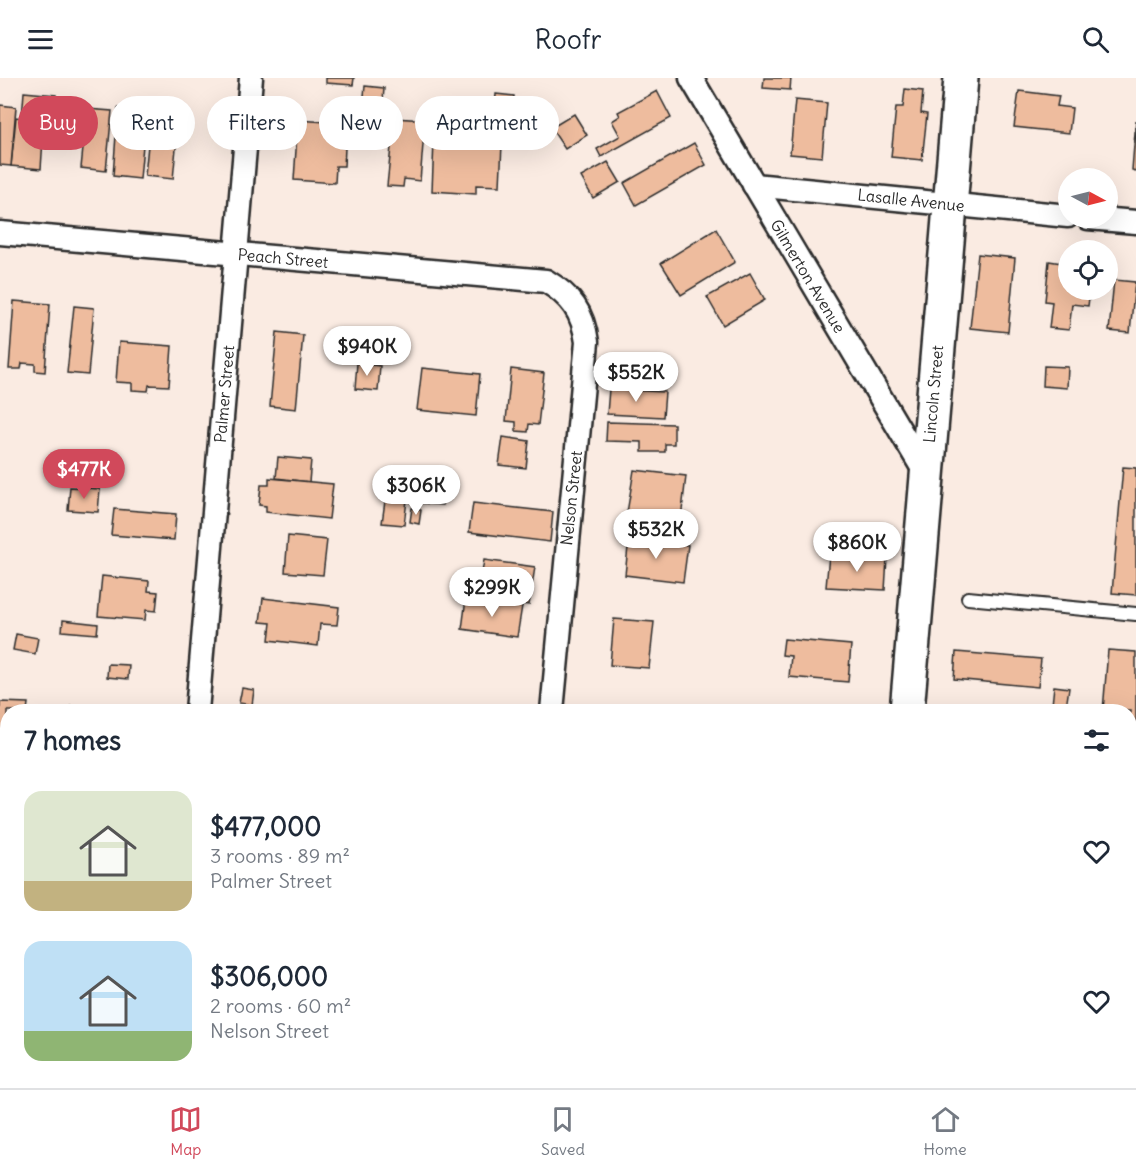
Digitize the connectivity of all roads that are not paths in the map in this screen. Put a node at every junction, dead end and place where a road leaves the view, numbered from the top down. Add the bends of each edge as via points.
1 (251, 78) edge
2 (691, 78) edge
3 (961, 78) edge
4 (754, 185) junction
5 (950, 204) junction
6 (1058, 215) edge
7 (1118, 220) edge
8 (1136, 222) edge
9 (0, 233) edge
10 (236, 253) junction
11 (564, 291) joint
12 (926, 474) junction
13 (968, 598) dead end
14 (1136, 614) edge
15 (198, 704) edge
16 (553, 704) edge
17 (908, 704) edge

1 - 10 street, Palmer Street
2 - 4 street, Gilmerton Avenue
3 - 5 street, Lincoln Street
4 - 5 street, Lasalle Avenue
4 - 12 street, Gilmerton Avenue
5 - 6 street, Lasalle Avenue
5 - 12 street, Lincoln Street
7 - 8 street
9 - 10 street, Peach Street
10 - 11 street, Peach Street via 546,281
10 - 15 street, Palmer Street
11 - 16 street, Nelson Street via 577,307 587,342
12 - 17 street, Lincoln Street
13 - 14 lane

